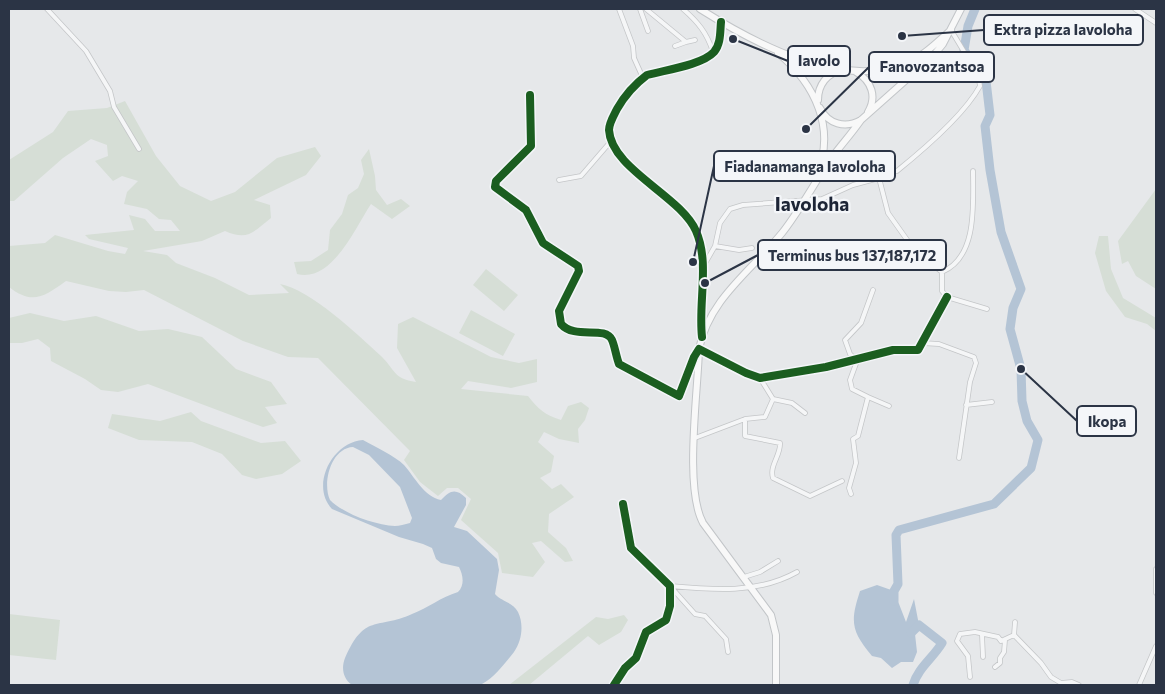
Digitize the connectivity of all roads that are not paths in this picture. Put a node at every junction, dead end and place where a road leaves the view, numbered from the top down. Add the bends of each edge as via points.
1 (47, 9) edge
2 (618, 9) edge
3 (640, 9) edge
4 (646, 9) edge
5 (684, 9) edge
6 (700, 9) edge
7 (961, 9) edge
8 (1135, 9) edge
9 (721, 22) junction
10 (1156, 23) edge
11 (951, 30) junction
12 (648, 31) dead end
13 (695, 40) dead end
14 (686, 42) junction
15 (675, 46) dead end
16 (774, 49) junction
17 (713, 52) junction
18 (843, 70) junction
19 (852, 71) junction
20 (643, 78) junction
21 (530, 95) dead end
22 (819, 106) junction
23 (863, 118) junction
24 (612, 140) junction
25 (139, 149) dead end
26 (973, 171) dead end
27 (879, 178) junction
28 (559, 180) dead end
29 (808, 194) junction
30 (804, 200) junction
31 (715, 246) junction
32 (752, 248) dead end
33 (702, 269) junction
34 (942, 272) junction
35 (873, 290) dead end
36 (947, 297) junction
37 (987, 309) dead end
38 (702, 337) junction
39 (922, 344) junction
40 (699, 349) junction
41 (857, 361) junction
42 (760, 378) junction
43 (868, 397) junction
44 (773, 399) junction
45 (992, 402) dead end
46 (966, 405) junction
47 (889, 406) dead end
48 (804, 413) dead end
49 (745, 419) junction
50 (695, 438) junction
51 (959, 458) dead end
52 (842, 480) dead end
53 (851, 494) dead end
54 (623, 504) dead end
55 (778, 561) dead end
56 (1156, 569) edge
57 (797, 572) dead end
58 (744, 578) junction
59 (670, 586) junction
60 (752, 588) junction
61 (1156, 593) edge
62 (1015, 622) dead end
63 (982, 635) junction
64 (1014, 635) junction
65 (1005, 640) junction
66 (1156, 646) edge
67 (728, 652) dead end
68 (983, 658) dead end
69 (995, 667) dead end
70 (970, 677) dead end
71 (1060, 684) edge
72 (614, 685) edge
73 (776, 685) edge
74 (1079, 685) edge
75 (1140, 685) edge

1 - 25 street via 86,51
2 - 20 street
3 - 12 street
4 - 14 street
5 - 17 street via 699,23
6 - 9 main road
7 - 11 main road
8 - 10 street
9 - 16 main road
9 - 17 street via 719,43
11 - 19 main road via 920,56 905,63 879,71
11 - 23 main road via 933,56
11 - 27 street via 978,75 980,86 939,133 905,164 897,171 886,170
13 - 14 street
14 - 15 street
16 - 18 main road
16 - 22 main road via 802,76
17 - 20 street via 698,61
18 - 19 main road
18 - 22 main road via 831,74 822,83 818,91
19 - 23 main road via 864,78 872,90 872,104
20 - 24 street via 632,87 616,111 609,131
21 - 40 street via 531,146 496,181 495,187 526,210 543,243 578,266 579,271 559,311 561,324 571,332 606,334 611,338 619,364 679,396
22 - 23 main road via 828,118 840,124 848,125
22 - 29 main road via 825,142 819,170
23 - 29 main road
24 - 28 street via 581,176
24 - 33 street via 625,160 668,198 695,229
26 - 34 street via 971,236 952,268
27 - 30 street via 822,199
27 - 34 street via 888,212 915,251
29 - 30 main road
30 - 31 street via 730,209 720,223
30 - 38 main road via 783,232 730,287 712,313
31 - 32 street via 739,250
31 - 33 street
33 - 38 street
34 - 36 street via 941,285
35 - 41 street via 862,323 845,340 850,354
36 - 37 street
36 - 39 street
38 - 40 main road
39 - 41 street via 918,350 893,350
39 - 46 street via 939,344 974,357 976,363
40 - 42 street
40 - 50 main road
41 - 42 street
41 - 43 street via 850,380 852,388
42 - 44 street
43 - 47 street
43 - 53 street via 858,436 853,439 856,463 849,488
44 - 48 street via 792,403
44 - 49 street via 765,417
45 - 46 street
46 - 51 street
49 - 50 street
49 - 52 street via 745,436 780,443 779,455 772,469 773,478 810,496
50 - 58 main road via 693,484 696,507 703,523
54 - 59 street via 631,548
55 - 58 street
56 - 61 street
57 - 60 street via 780,582
58 - 60 main road
59 - 60 street via 710,590
59 - 67 street via 726,639
59 - 72 street via 666,620 646,632 636,658
60 - 73 main road via 774,625
62 - 64 street
63 - 65 street
63 - 68 street
63 - 70 street via 975,632 960,634 957,641 968,656
64 - 65 street
64 - 71 street
65 - 69 street via 1000,663
66 - 75 street
71 - 74 street via 1072,682

